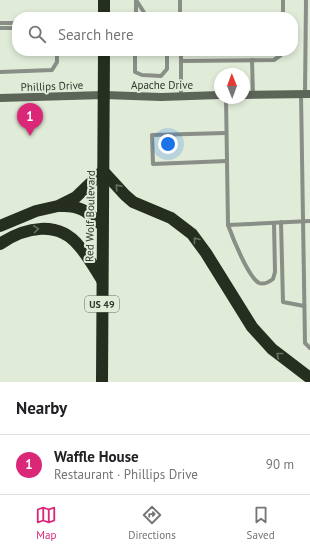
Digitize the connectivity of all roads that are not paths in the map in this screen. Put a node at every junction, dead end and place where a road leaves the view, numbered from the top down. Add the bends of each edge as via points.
1 (104, 0) edge
2 (136, 0) edge
3 (180, 0) edge
4 (283, 0) edge
5 (306, 0) edge
6 (104, 12) edge
7 (136, 12) edge
8 (144, 12) edge
9 (180, 12) edge
10 (283, 12) edge
11 (0, 23) edge
12 (12, 23) edge
13 (0, 28) edge
14 (12, 28) edge
15 (57, 56) edge
16 (104, 56) edge
17 (135, 56) edge
18 (167, 56) edge
19 (180, 56) edge
20 (280, 56) edge
21 (252, 60) junction
22 (181, 61) junction
23 (308, 64) edge
24 (0, 72) edge
25 (306, 94) edge
26 (104, 95) junction
27 (214, 95) edge
28 (253, 95) joint
29 (181, 96) junction
30 (0, 98) edge
31 (226, 104) edge
32 (226, 133) junction
33 (226, 162) junction
34 (103, 171) junction
35 (58, 206) junction
36 (310, 221) edge
37 (281, 222) junction
38 (304, 222) junction
39 (274, 223) junction
40 (228, 224) junction
41 (102, 225) junction
42 (0, 226) edge
43 (0, 244) edge
44 (102, 280) junction
45 (304, 297) junction
46 (310, 297) edge
47 (304, 306) junction
48 (304, 332) junction
49 (310, 332) edge
50 (310, 348) edge
51 (310, 378) edge
52 (102, 382) edge

1 - 6 highway
2 - 7 lane
2 - 8 lane
3 - 9 lane
4 - 10 lane
5 - 23 lane
11 - 12 lane
13 - 14 lane
15 - 24 lane via 57,62 52,70
16 - 26 highway, Red Wolf Boulevard / US 49
17 - 18 lane via 135,72 142,76 161,76 167,69
19 - 22 lane
20 - 21 lane via 274,60
21 - 22 lane
21 - 28 lane
22 - 29 lane
23 - 25 lane
25 - 28 street
25 - 38 lane
26 - 29 street, Apache Drive
26 - 30 street, Phillips Drive
26 - 34 highway, Red Wolf Boulevard / US 49
27 - 29 street, Apache Drive
31 - 32 lane
32 - 33 lane
32 - 33 lane via 152,135 153,164
33 - 40 lane
34 - 35 highway via 76,197
34 - 41 highway, Red Wolf Boulevard / US 49
51 -> 34 highway via 272,349 252,327 206,252 192,234 170,218 133,202
35 - 41 highway via 72,205 81,208
35 - 42 highway via 36,211
36 - 38 lane
37 - 38 lane
37 - 39 lane
37 - 47 lane via 283,302
38 - 45 lane
39 - 40 lane
39 - 40 lane via 273,280 263,284 257,282 251,273
41 - 44 highway, Red Wolf Boulevard / US 49
43 -> 44 highway via 30,230 52,229 76,243
44 - 52 highway, Red Wolf Boulevard / US 49
45 - 46 lane
45 - 47 lane
47 - 48 lane
48 - 49 lane
48 - 50 lane via 305,343

